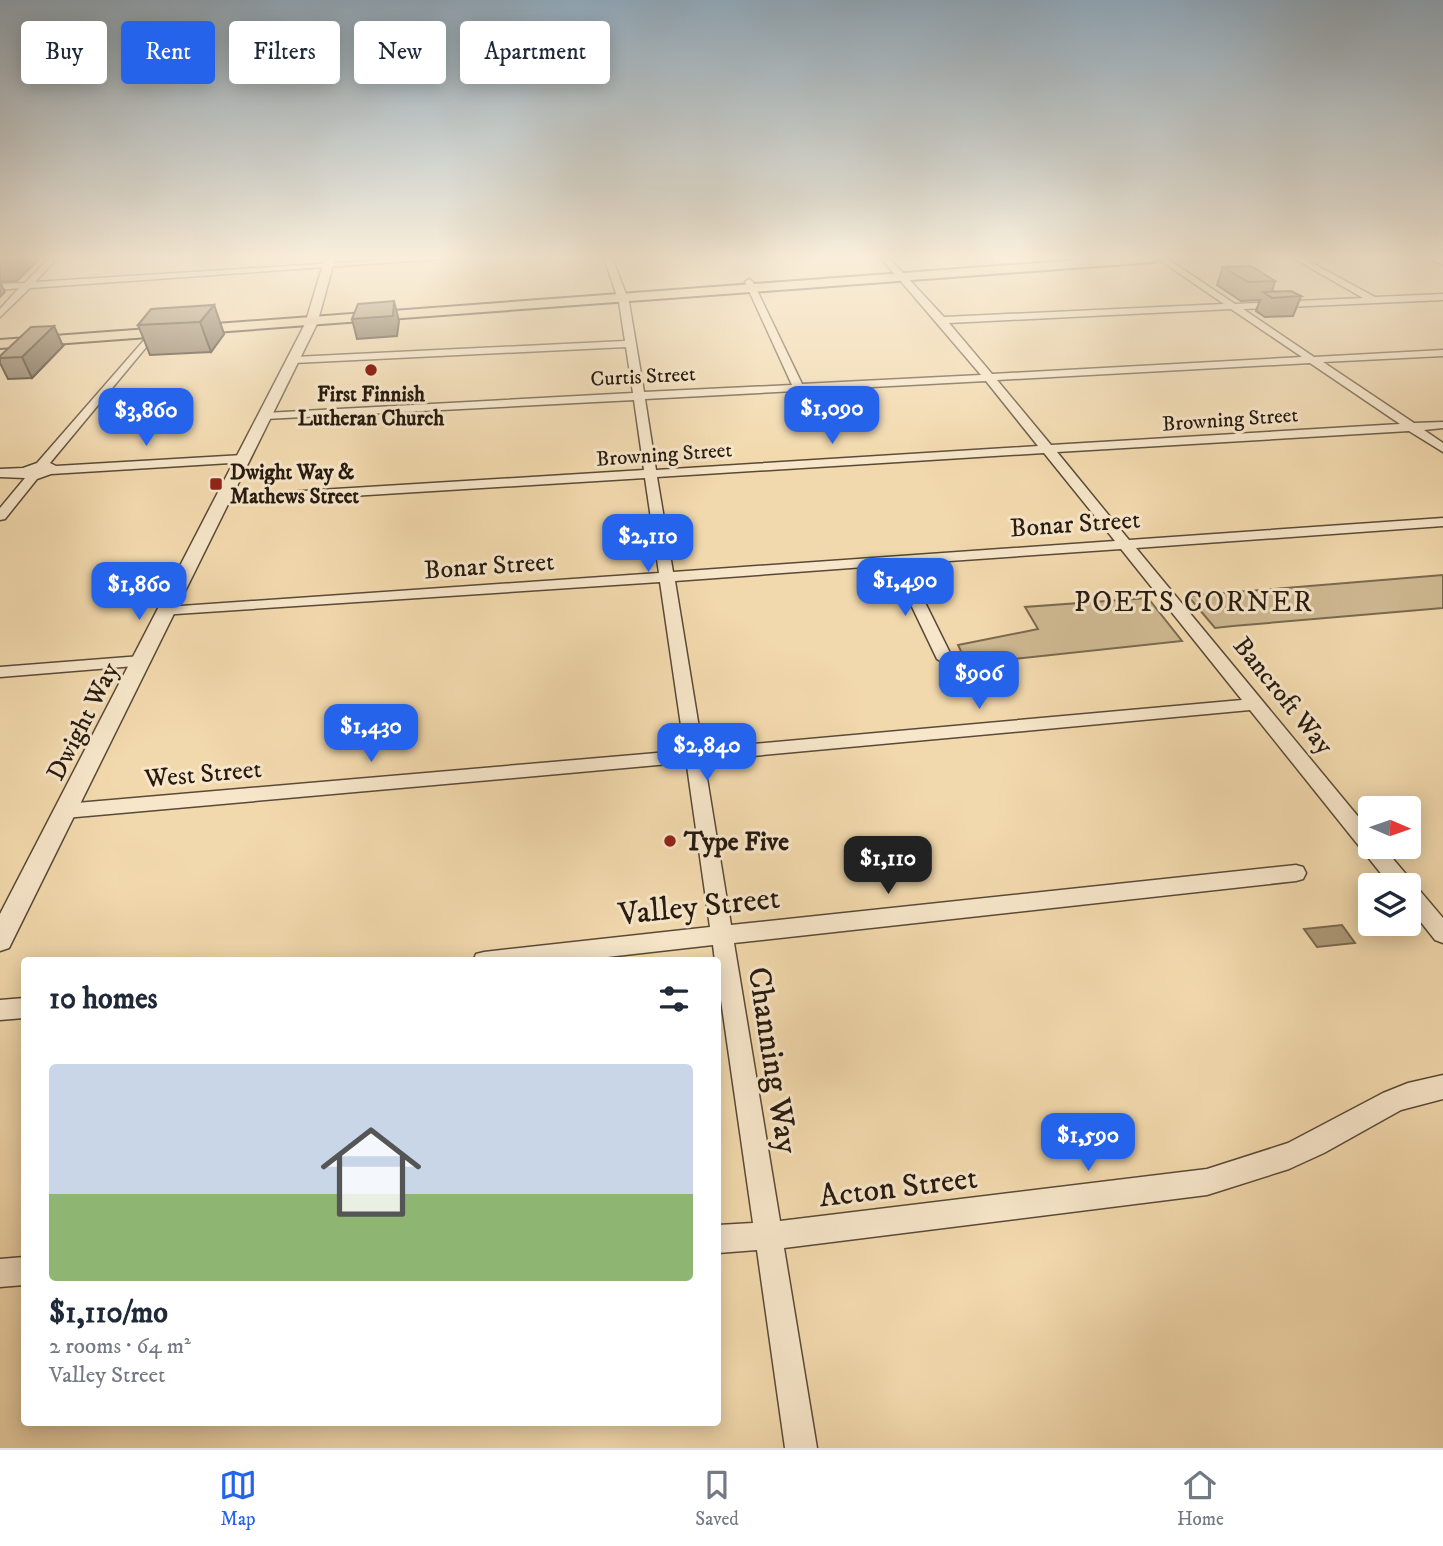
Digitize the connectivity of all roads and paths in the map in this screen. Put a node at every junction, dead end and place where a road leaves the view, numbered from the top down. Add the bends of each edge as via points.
1 (200, 326) edge
2 (310, 326) edge
3 (628, 326) edge
4 (769, 326) edge
5 (946, 326) edge
6 (1263, 326) edge
7 (155, 329) junction
8 (0, 337) edge
9 (0, 344) edge
10 (631, 344) junction
11 (1443, 353) edge
12 (293, 360) junction
13 (1314, 360) junction
14 (988, 377) junction
15 (798, 387) junction
16 (639, 396) junction
17 (265, 416) junction
18 (1443, 425) edge
19 (1412, 427) junction
20 (1443, 448) edge
21 (1047, 450) junction
22 (243, 459) junction
23 (46, 467) junction
24 (0, 473) edge
25 (29, 474) junction
26 (650, 474) junction
27 (222, 500) junction
28 (0, 516) edge
29 (1443, 522) edge
30 (1124, 544) junction
31 (897, 561) junction
32 (667, 578) junction
33 (166, 612) junction
34 (945, 659) dead end
35 (141, 661) junction
36 (0, 672) edge
37 (1255, 704) junction
38 (695, 756) junction
39 (65, 811) junction
40 (1358, 830) edge
41 (1381, 859) edge
42 (1296, 873) dead end
43 (1393, 873) edge
44 (1421, 907) edge
45 (1443, 934) edge
46 (721, 936) junction
47 (0, 940) edge
48 (522, 957) edge
49 (21, 1008) edge
50 (0, 1010) edge
51 (1443, 1087) edge
52 (767, 1236) junction
53 (721, 1240) edge
54 (21, 1271) edge
55 (0, 1272) edge
56 (801, 1448) edge

1 - 7 main road
2 - 12 street, Dwight Way
3 - 10 street, Channing Way
4 - 15 street
5 - 14 street, Bancroft Way
6 - 13 street
7 - 8 main road
7 - 9 main road
7 - 23 street
10 - 12 street
10 - 16 street, Channing Way
11 - 13 street, Curtis Street
12 - 17 street, Dwight Way
13 - 14 street, Curtis Street
13 - 19 street
14 - 15 street, Curtis Street
14 - 21 street, Bancroft Way
15 - 16 street, Curtis Street
16 - 17 street, Curtis Street
16 - 26 street, Channing Way
17 - 22 street, Dwight Way
18 - 19 street, Browning Street
19 - 20 street
19 - 21 street, Browning Street
21 - 26 street, Browning Street
21 - 30 street, Bancroft Way
22 - 23 street
22 - 27 street, Dwight Way
23 - 25 street
24 - 25 street
25 - 28 street
26 - 27 street, Browning Street
26 - 32 street, Channing Way
27 - 33 street, Dwight Way
29 - 30 street, Bonar Street
30 - 31 street, Bonar Street
30 - 37 street, Bancroft Way
31 - 32 street, Bonar Street
31 - 34 street
32 - 33 street, Bonar Street
32 - 38 street, Channing Way
33 - 35 street, Dwight Way
35 - 36 street
35 - 39 street, Dwight Way
37 - 38 street, West Street
37 - 40 street, Bancroft Way
38 - 39 street, West Street
38 - 46 street, Channing Way
39 - 47 street, Dwight Way
41 - 43 street, Bancroft Way
42 - 46 street, Valley Street
44 - 45 street
46 - 48 street, Valley Street
46 - 52 street, Channing Way
49 - 50 street
51 - 52 street, Acton Street via 1408,1094 1370,1110 1315,1144 1255,1170 1207,1182
52 - 53 street, Acton Street
52 - 56 street, Channing Way
54 - 55 street

